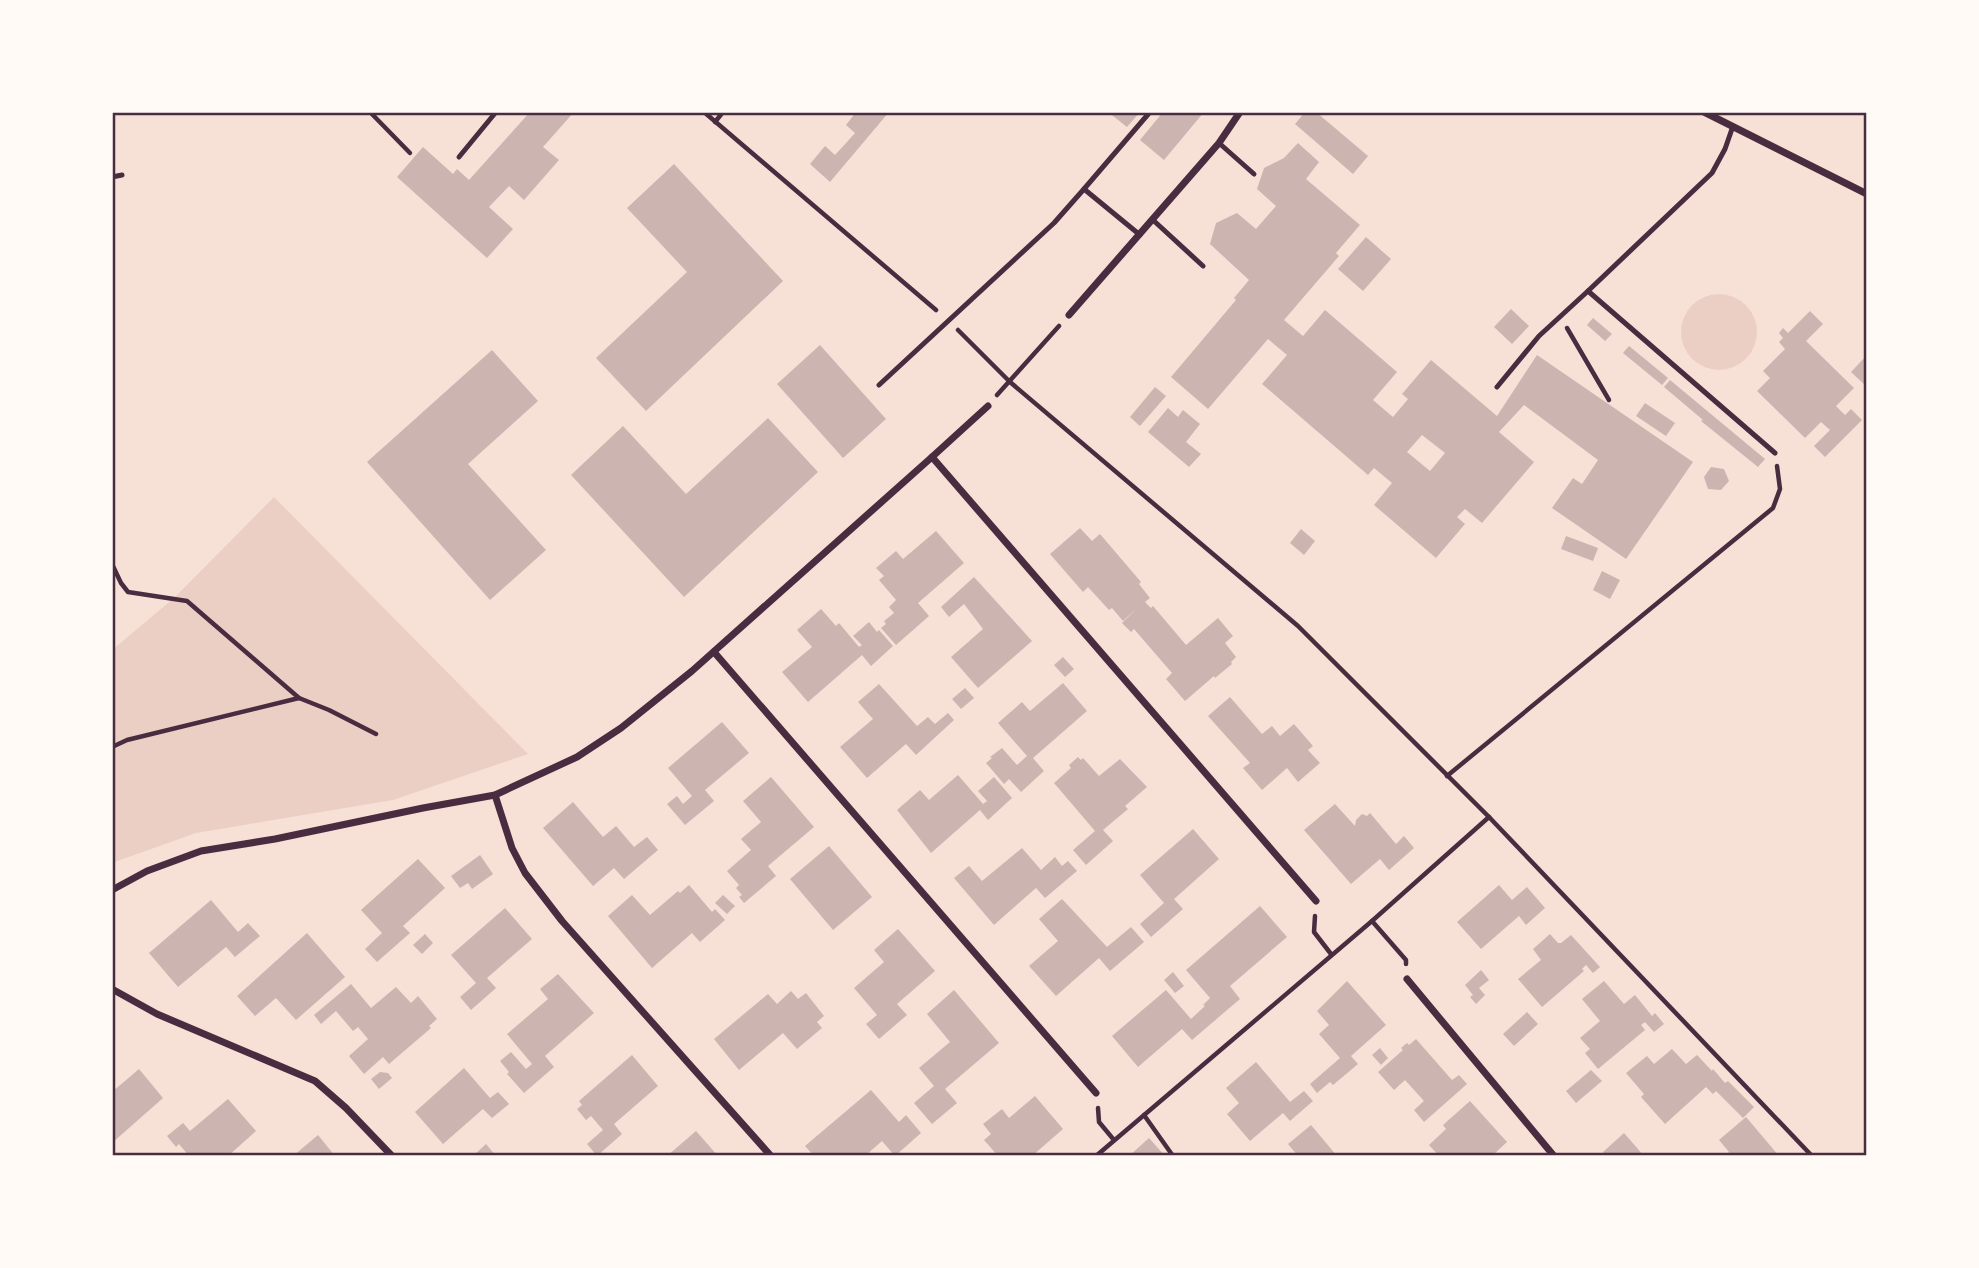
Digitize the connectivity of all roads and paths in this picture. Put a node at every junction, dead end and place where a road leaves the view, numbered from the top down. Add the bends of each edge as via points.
1 (370, 112) edge
2 (496, 112) edge
3 (704, 112) edge
4 (723, 112) edge
5 (1150, 112) edge
6 (1240, 112) edge
7 (1704, 112) edge
8 (715, 122) junction
9 (1733, 126) junction
10 (1219, 143) junction
11 (410, 153) dead end
12 (459, 157) dead end
13 (1254, 174) dead end
14 (122, 175) dead end
15 (112, 177) edge
16 (1084, 189) junction
17 (1867, 194) edge
18 (1153, 220) junction
19 (1140, 235) junction
20 (1203, 266) dead end
21 (1588, 291) junction
22 (1069, 315) joint
23 (1560, 317) junction
24 (948, 320) junction
25 (1010, 382) junction
26 (879, 385) dead end
27 (1497, 387) dead end
28 (1609, 400) dead end
29 (988, 406) joint
30 (1775, 453) joint
31 (932, 457) junction
32 (112, 564) edge
33 (714, 652) junction
34 (299, 698) junction
35 (376, 734) dead end
36 (112, 747) edge
37 (1447, 776) junction
38 (495, 795) junction
39 (1489, 817) junction
40 (112, 890) edge
41 (1316, 901) joint
42 (1372, 921) junction
43 (1331, 954) junction
44 (1407, 979) joint
45 (112, 989) edge
46 (1096, 1093) joint
47 (1144, 1115) junction
48 (1114, 1140) junction
49 (392, 1156) edge
50 (771, 1156) edge
51 (1096, 1156) edge
52 (1173, 1156) edge
53 (1554, 1156) edge
54 (1812, 1156) edge

1 - 11 path
2 - 12 lane
3 - 8 path
4 - 8 path
5 - 16 lane
6 - 10 street
7 - 9 street
8 - 24 path
9 - 17 street
9 - 21 lane via 1712,173
10 - 13 lane
10 - 18 street
14 - 15 lane
16 - 19 lane
16 - 24 lane via 1054,223
18 - 19 street
18 - 20 lane
19 - 22 street
21 - 23 lane
21 - 30 lane
22 - 25 path
23 - 27 lane
23 - 28 path
24 - 25 path
24 - 26 lane
25 - 29 path
25 - 37 path via 1298,626
29 - 31 street
30 - 37 path via 1780,489 1773,508
31 - 33 street
31 - 41 street
32 - 34 path via 128,592 187,601
33 - 38 street via 595,746
33 - 46 street
34 - 35 path
34 - 36 path
37 - 39 path
38 - 40 street via 201,852 147,871
38 - 50 street via 512,848 548,902
39 - 42 path
39 - 54 path
41 - 43 path via 1314,932
42 - 43 path
42 - 44 path via 1406,960
43 - 47 path
44 - 53 street
45 - 49 street via 157,1014 315,1081
46 - 48 path via 1099,1122
47 - 48 path
47 - 52 path
48 - 51 path

